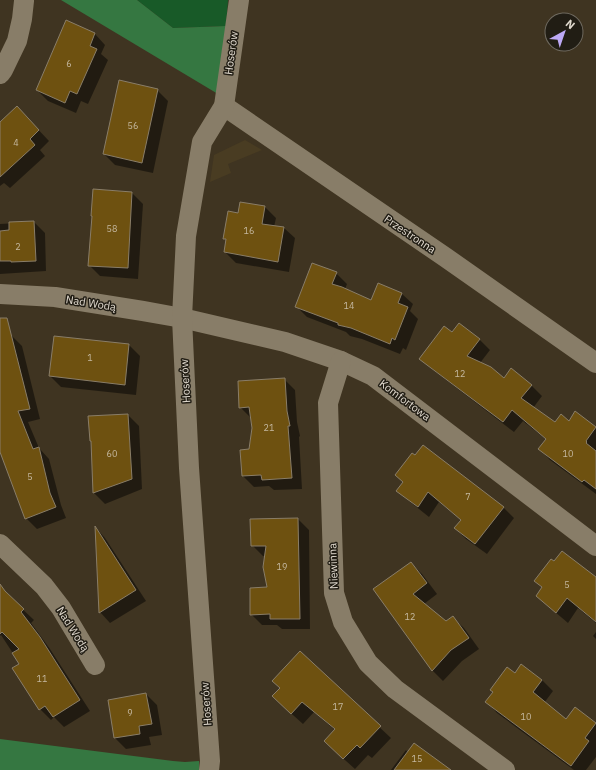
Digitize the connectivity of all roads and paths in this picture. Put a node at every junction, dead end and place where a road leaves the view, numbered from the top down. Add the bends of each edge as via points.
1 (24, 0) edge
2 (239, 0) edge
3 (0, 74) edge
4 (224, 106) junction
5 (0, 294) edge
6 (182, 318) junction
7 (341, 361) junction
8 (596, 362) edge
9 (0, 544) edge
10 (596, 546) edge
11 (95, 665) dead end
12 (209, 770) edge
13 (505, 770) edge

1 - 3 street via 17,41
2 - 4 street, Hoserów
4 - 6 street, Hoserów via 202,142 186,236
4 - 8 street, Przestronna
5 - 6 street, Nad Wodą via 55,297
6 - 7 street, Komfortowa via 285,342
6 - 12 street, Hoserów
7 - 10 street, Komfortowa via 373,376
7 - 13 street, Niewinna via 328,403 334,593 343,622 368,663 395,689
9 - 11 street, Nad Wodą via 44,586 61,608

